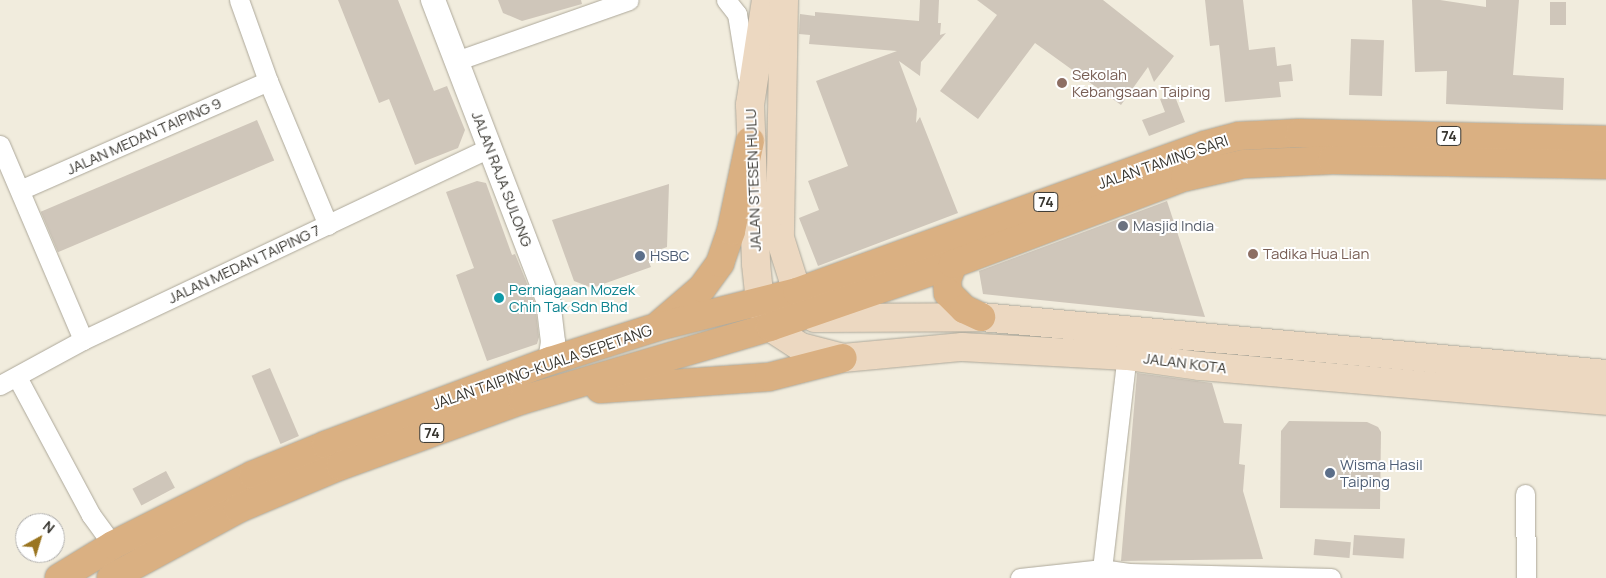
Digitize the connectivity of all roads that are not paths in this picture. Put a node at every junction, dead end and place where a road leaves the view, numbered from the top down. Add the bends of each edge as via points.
1 (240, 0) edge
2 (433, 0) edge
3 (629, 0) edge
4 (726, 0) edge
5 (766, 0) edge
6 (784, 0) edge
7 (456, 61) junction
8 (268, 81) junction
9 (750, 105) junction
10 (1606, 140) edge
11 (750, 141) junction
12 (0, 145) edge
13 (490, 148) junction
14 (1606, 165) edge
15 (20, 190) junction
16 (328, 224) junction
17 (953, 264) junction
18 (760, 301) junction
19 (802, 302) junction
20 (981, 317) junction
21 (657, 327) junction
22 (770, 327) junction
23 (1130, 328) junction
24 (82, 340) junction
25 (1127, 356) junction
26 (844, 358) junction
27 (550, 361) junction
28 (1606, 374) edge
29 (17, 376) junction
30 (0, 385) edge
31 (522, 400) junction
32 (1606, 401) edge
33 (1525, 494) dead end
34 (121, 568) edge
35 (1101, 573) edge
36 (59, 578) edge
37 (1020, 578) edge
38 (1331, 578) edge
39 (1526, 578) edge

1 - 8 street
2 - 7 street, JALAN RAJA SULONG
3 - 7 street
4 - 9 street via 737,14
5 - 9 main road, JALAN STESEN HULU
6 - 19 main road, JALAN STESEN HULU via 780,238
7 - 13 street, JALAN RAJA SULONG
8 - 15 street, JALAN MEDAN TAIPING 9
8 - 16 street
9 - 11 main road, JALAN STESEN HULU
10 - 19 main road, JALAN TAMING SARI / 74 via 1362,134 1239,136 1166,158
11 - 18 main road, JALAN STESEN HULU
11 - 21 main road via 731,232 720,263 702,288
12 - 15 street
13 - 16 street, JALAN MEDAN TAIPING 7
13 - 27 street, JALAN RAJA SULONG via 548,300 552,342
14 - 17 main road, JALAN TAMING SARI / 74 via 1332,160 1243,164 1185,177
15 - 24 street
16 - 24 street, JALAN MEDAN TAIPING 7
17 - 19 main road, JALAN TAMING SARI / 74
17 - 20 main road via 947,280 948,293 964,310
18 - 19 main road, 74
18 - 21 main road, JALAN TAIPING-KUALA SEPETANG / 74
18 - 22 main road, JALAN STESEN HULU
19 - 20 main road, JALAN KOTA via 815,318
19 - 22 main road, 74
20 - 23 main road, JALAN KOTA
21 - 27 main road, JALAN TAIPING-KUALA SEPETANG / 74
22 - 26 main road, JALAN KOTA via 801,347
22 - 31 main road, JALAN TAIPING-KUALA SEPETANG / 74
23 - 25 street
23 - 28 main road, JALAN KOTA
24 - 29 street, JALAN MEDAN TAIPING 7
25 - 26 main road, JALAN KOTA via 962,347
25 - 32 main road, JALAN KOTA via 1200,366
25 - 35 street
26 - 31 main road via 769,377 589,390
27 - 34 main road, JALAN TAIPING-KUALA SEPETANG / 74 via 253,475
29 - 30 street, JALAN MEDAN TAIPING 7
29 - 34 street
31 - 34 main road, JALAN TAIPING-KUALA SEPETANG / 74 via 340,466 238,509
33 - 39 street
34 - 36 main road, JALAN TAIPING-KUALA SEPETANG / 74
35 - 37 street
35 - 38 street

